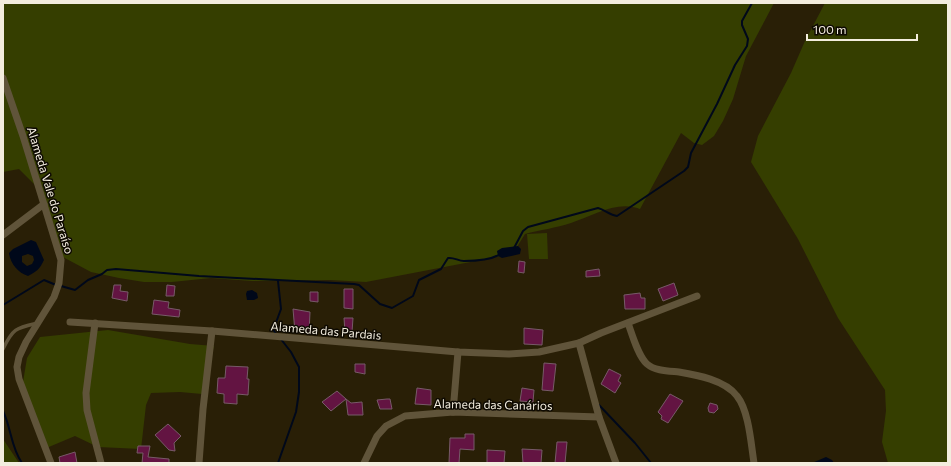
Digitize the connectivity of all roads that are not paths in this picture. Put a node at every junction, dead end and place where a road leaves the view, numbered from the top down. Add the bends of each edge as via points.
1 (3, 78) edge
2 (44, 204) junction
3 (3, 235) edge
4 (697, 296) dead end
5 (40, 322) junction
6 (70, 322) dead end
7 (628, 323) junction
8 (95, 324) junction
9 (212, 331) junction
10 (579, 343) junction
11 (3, 349) edge
12 (458, 352) junction
13 (453, 412) junction
14 (599, 417) junction
15 (51, 463) edge
16 (101, 463) edge
17 (199, 463) edge
18 (364, 463) edge
19 (616, 463) edge
20 (754, 463) edge

1 - 2 street, Alameda Vale do Paraíso
2 - 3 street
2 - 5 street, Alameda Vale do Paraíso via 61,260 61,273 54,297
4 - 7 street, Alameda das Pardais
5 - 11 lane via 14,331
5 - 15 street, Alameda Vale do Paraíso via 26,342 17,367 19,379
6 - 8 street, Alameda das Pardais
7 - 10 street, Alameda das Pardais
7 - 20 street via 637,348 647,364 657,369 700,376 732,390 746,418
8 - 9 street, Alameda das Pardais
8 - 16 street via 86,393 87,410
9 - 12 street, Alameda das Pardais
9 - 17 street via 202,409
10 - 12 street, Alameda das Pardais via 539,352
10 - 14 street
12 - 13 street
13 - 14 street, Alameda das Canários
13 - 18 street, Alameda das Canários via 405,416 395,420 377,436
14 - 19 street

